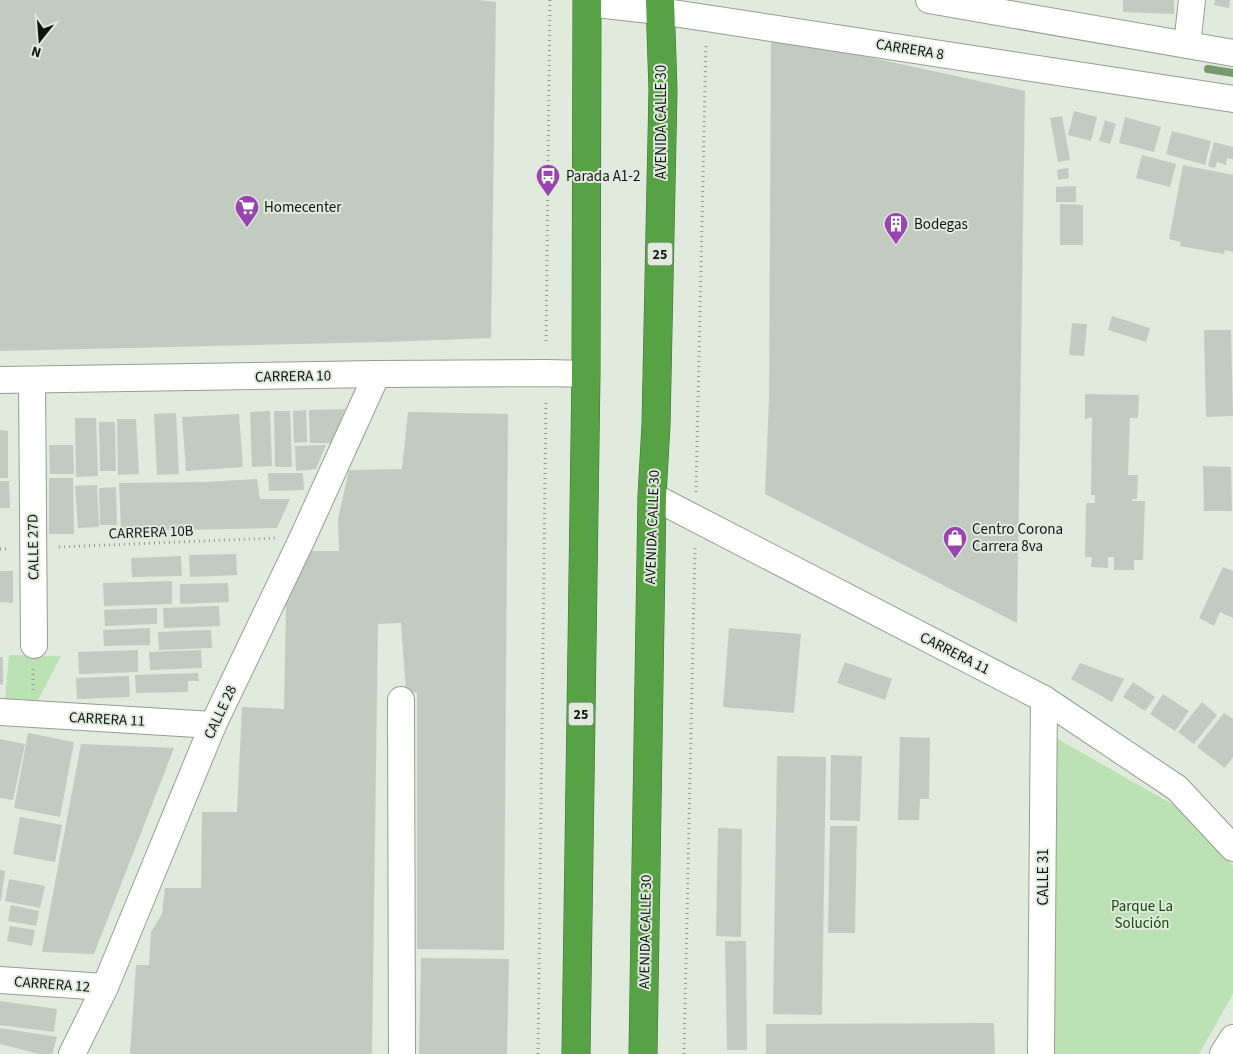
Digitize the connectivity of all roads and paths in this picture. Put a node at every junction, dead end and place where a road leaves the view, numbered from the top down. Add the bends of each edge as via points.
1 (550, 0) edge
2 (929, 0) edge
3 (1192, 0) edge
4 (587, 2) edge
5 (659, 5) edge
6 (981, 5) edge
7 (706, 40) dead end
8 (1187, 45) junction
9 (1233, 53) edge
10 (1233, 99) edge
11 (546, 341) dead end
12 (378, 374) junction
13 (586, 374) junction
14 (0, 380) edge
15 (32, 380) junction
16 (546, 398) dead end
17 (652, 496) junction
18 (696, 500) dead end
19 (303, 537) junction
20 (695, 540) dead end
21 (32, 548) junction
22 (0, 549) edge
23 (34, 646) joint
24 (401, 700) dead end
25 (1044, 700) junction
26 (0, 712) edge
27 (32, 715) junction
28 (213, 725) junction
29 (1233, 848) edge
30 (0, 980) edge
31 (105, 987) junction
32 (1233, 1038) edge
33 (72, 1054) edge
34 (402, 1054) edge
35 (538, 1054) edge
36 (576, 1054) edge
37 (643, 1054) edge
38 (684, 1054) edge
39 (1041, 1054) edge
40 (1223, 1054) edge

1 - 11 path
2 - 6 street
3 - 8 street
4 - 5 street, CARRERA 8
4 - 13 highway, 25
5 - 10 street, CARRERA 8
5 - 17 highway, AVENIDA CALLE 30 / 25 via 663,100
6 - 8 street
7 - 18 path
8 - 9 street
12 - 13 street, CARRERA 10
12 - 15 street, CARRERA 10
12 - 19 street, CALLE 28
13 - 36 highway, 25
14 - 15 street, CARRERA 10
15 - 21 street, CALLE 27D
16 - 35 path
17 - 25 street, CARRERA 11
17 - 37 highway, AVENIDA CALLE 30 / 25
19 - 21 path, CARRERA 10B
19 - 28 street, CALLE 28
20 - 38 path
21 - 22 path, CARRERA 10B
21 - 23 street, CALLE 27D
23 - 27 path
24 - 34 street
25 - 29 street, CARRERA 11 via 1177,788
25 - 39 street, CALLE 31
26 - 27 street, CARRERA 11
27 - 28 street, CARRERA 11
28 - 31 street, CALLE 28
30 - 31 street, CARRERA 12
31 - 33 street, CALLE 28
32 - 40 street

